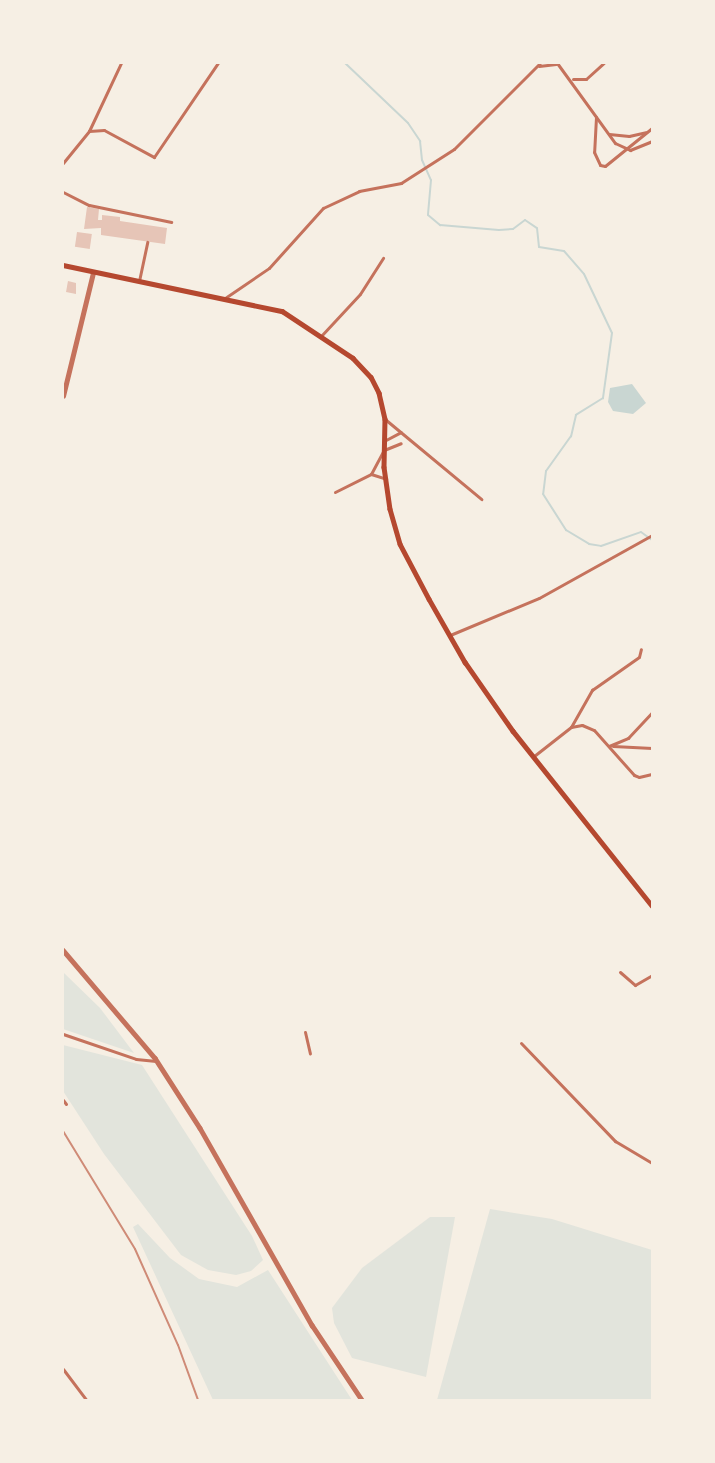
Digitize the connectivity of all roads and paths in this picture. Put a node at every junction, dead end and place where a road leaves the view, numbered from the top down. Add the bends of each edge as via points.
1 (121, 63) edge
2 (218, 63) edge
3 (557, 63) edge
4 (604, 63) edge
5 (539, 65) edge
6 (571, 78) junction
7 (596, 117) junction
8 (652, 128) edge
9 (89, 131) junction
10 (648, 132) junction
11 (609, 134) junction
12 (652, 141) edge
13 (630, 150) junction
14 (63, 163) edge
15 (63, 192) edge
16 (171, 222) dead end
17 (147, 242) dead end
18 (383, 258) dead end
19 (63, 265) edge
20 (93, 273) junction
21 (138, 283) junction
22 (225, 298) junction
23 (321, 336) junction
24 (63, 396) edge
25 (384, 419) junction
26 (402, 431) junction
27 (384, 441) junction
28 (401, 443) dead end
29 (384, 450) junction
30 (371, 474) junction
31 (386, 479) junction
32 (335, 492) dead end
33 (481, 499) dead end
34 (650, 535) edge
35 (450, 635) junction
36 (641, 649) dead end
37 (652, 712) edge
38 (571, 727) junction
39 (609, 746) junction
40 (652, 748) edge
41 (534, 756) junction
42 (652, 774) edge
43 (652, 906) edge
44 (63, 950) edge
45 (620, 972) dead end
46 (652, 975) edge
47 (305, 1032) dead end
48 (63, 1034) edge
49 (521, 1043) dead end
50 (310, 1053) dead end
51 (157, 1061) junction
52 (63, 1100) edge
53 (66, 1104) dead end
54 (652, 1163) edge
55 (63, 1369) edge
56 (86, 1400) edge
57 (362, 1400) edge

1 - 9 street
2 - 9 street via 154,157 104,130
3 - 5 street
3 - 6 street
4 - 6 street via 586,79
5 - 22 street via 454,149 400,183 346,195 323,208 269,268
6 - 7 street
7 - 11 street
7 - 13 street via 594,152 600,165 611,164
8 - 10 street
9 - 14 street
10 - 11 street via 629,136
10 - 13 street
11 - 13 street via 615,143
12 - 13 street
15 - 16 street via 89,205
17 - 21 street
18 - 23 street via 360,294
19 - 20 main road
20 - 21 main road
20 - 24 street
21 - 22 main road
22 - 23 main road via 282,311
23 - 25 main road via 353,358 371,377
25 - 26 street
25 - 27 main road
26 - 27 street
26 - 33 street
27 - 29 main road
28 - 29 street
29 - 30 street
29 - 31 main road
30 - 31 street
30 - 32 street
31 - 35 main road via 400,544
34 - 35 street via 539,598
35 - 41 main road
36 - 38 street via 639,657 592,690
37 - 39 street via 628,738
38 - 39 street via 582,725 594,730
38 - 41 street
39 - 40 street
39 - 42 street via 634,775
41 - 43 main road
44 - 51 street
45 - 46 street via 635,985
47 - 50 street
48 - 51 street via 136,1059
49 - 54 street via 615,1141
51 - 57 street via 200,1128 312,1325
52 - 53 street
55 - 56 street

